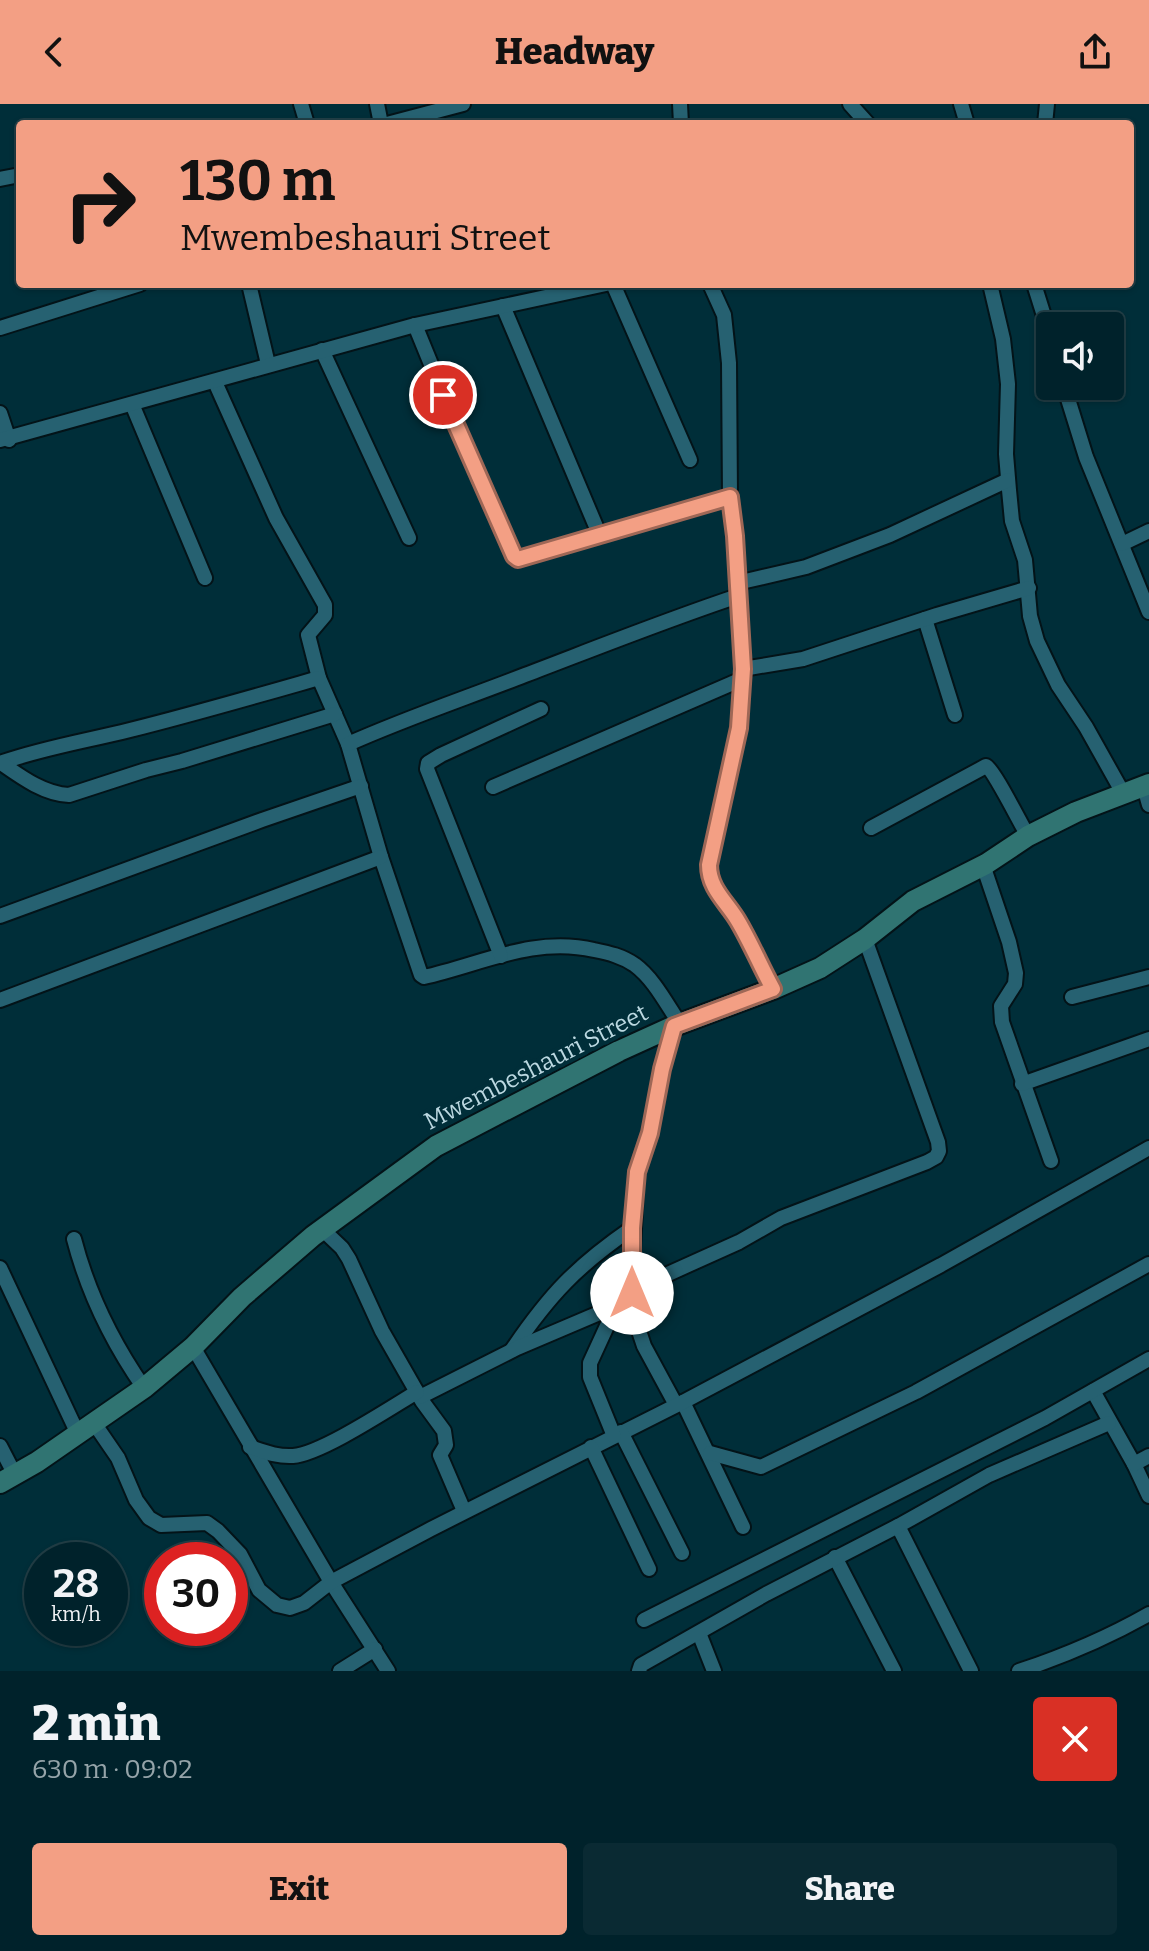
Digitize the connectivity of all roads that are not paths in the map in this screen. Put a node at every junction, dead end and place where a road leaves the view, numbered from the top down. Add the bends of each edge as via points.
1 (463, 104) edge
2 (850, 104) edge
3 (400, 120) edge
4 (864, 120) edge
5 (127, 288) edge
6 (250, 288) edge
7 (587, 288) edge
8 (615, 288) edge
9 (712, 288) edge
10 (991, 288) edge
11 (1035, 288) edge
12 (503, 306) junction
13 (1043, 312) edge
14 (415, 325) junction
15 (0, 328) edge
16 (322, 350) junction
17 (268, 364) junction
18 (215, 382) junction
19 (1068, 400) edge
20 (132, 404) junction
21 (0, 413) edge
22 (4, 440) edge
23 (690, 460) dead end
24 (1008, 480) junction
25 (730, 497) junction
26 (1149, 531) edge
27 (600, 536) junction
28 (409, 538) dead end
29 (1122, 544) junction
30 (205, 578) dead end
31 (1029, 588) junction
32 (738, 589) junction
33 (1149, 612) edge
34 (925, 619) junction
35 (743, 674) junction
36 (319, 678) junction
37 (541, 709) dead end
38 (335, 714) junction
39 (955, 715) dead end
40 (348, 744) junction
41 (0, 763) edge
42 (361, 786) junction
43 (493, 787) dead end
44 (1147, 792) edge
45 (1123, 793) junction
46 (871, 828) dead end
47 (1028, 836) junction
48 (381, 857) junction
49 (983, 865) junction
50 (0, 916) edge
51 (865, 939) junction
52 (501, 956) junction
53 (1149, 977) edge
54 (773, 989) junction
55 (1072, 997) dead end
56 (0, 1000) edge
57 (677, 1025) junction
58 (1149, 1039) edge
59 (1022, 1084) junction
60 (1149, 1148) edge
61 (1051, 1161) dead end
62 (632, 1228) junction
63 (322, 1229) junction
64 (74, 1239) dead end
65 (1149, 1264) edge
66 (0, 1268) edge
67 (632, 1287) junction
68 (618, 1302) junction
69 (193, 1347) junction
70 (512, 1350) junction
71 (1149, 1359) edge
72 (144, 1388) junction
73 (1093, 1391) junction
74 (418, 1394) junction
75 (680, 1403) junction
76 (1109, 1423) junction
77 (86, 1429) junction
78 (618, 1434) junction
79 (0, 1446) edge
80 (250, 1447) junction
81 (591, 1447) junction
82 (710, 1453) junction
83 (1149, 1456) edge
84 (1134, 1464) junction
85 (8, 1479) edge
86 (1149, 1496) edge
87 (464, 1511) junction
88 (898, 1526) junction
89 (743, 1527) dead end
90 (682, 1553) dead end
91 (835, 1557) junction
92 (649, 1569) dead end
93 (331, 1582) junction
94 (1149, 1614) edge
95 (644, 1620) dead end
96 (699, 1633) junction
97 (375, 1649) junction
98 (340, 1671) edge
99 (388, 1671) edge
100 (639, 1671) edge
101 (714, 1671) edge
102 (894, 1671) edge
103 (971, 1671) edge
104 (1019, 1671) edge

1 - 3 street
2 - 4 street
5 - 15 street
6 - 17 street
7 - 12 street
8 - 23 street
9 - 25 street via 724,315 729,363
10 - 24 street via 1008,384
11 - 13 street
12 - 14 street
12 - 27 street
14 - 16 street
14 - 27 street via 514,556 522,560
16 - 17 street
16 - 28 street
17 - 18 street
18 - 20 street
18 - 36 street via 276,518 325,605 325,615 308,635
19 - 29 street
20 - 22 street
20 - 30 street
21 - 22 street
24 - 31 street
24 - 32 street via 890,535
25 - 27 street
25 - 32 street
26 - 29 street
29 - 33 street
31 - 34 street
31 - 45 street via 1037,641
32 - 35 street
32 - 40 street
34 - 35 street
34 - 39 street
35 - 43 street
35 - 54 street via 739,728 709,876
36 - 38 street
36 - 41 street
37 - 52 street via 441,755 427,769
38 - 40 street
38 - 41 street via 69,795 27,780
40 - 42 street
42 - 48 street
42 - 50 street
44 - 45 street, Mwembeshauri Street
45 - 47 street, Mwembeshauri Street
46 - 47 street via 986,766
47 - 49 street, Mwembeshauri Street
48 - 52 street via 421,975
48 - 56 street
49 - 51 street, Mwembeshauri Street via 913,901
49 - 59 street via 1014,959 1015,984 1003,1000 1002,1022
51 - 54 street, Mwembeshauri Street
51 - 67 street via 938,1142 936,1157 781,1218 649,1288
52 - 57 street via 541,945 616,954 649,979
53 - 55 street
54 - 57 street, Mwembeshauri Street
57 - 62 street via 637,1172
57 - 63 street, Mwembeshauri Street via 436,1146
58 - 59 street
59 - 61 street
60 - 75 street
62 - 67 street
62 - 70 street via 562,1284
63 - 69 street, Mwembeshauri Street
63 - 74 street via 349,1259
64 - 72 street via 89,1289
65 - 82 street via 916,1392 761,1467
66 - 77 street
67 - 68 street
67 - 75 street via 644,1346
68 - 70 street
68 - 78 street via 590,1363 590,1377
69 - 72 street, Mwembeshauri Street
69 - 80 street
70 - 74 street
71 - 73 street
72 - 77 street, Mwembeshauri Street
73 - 76 street
73 - 95 street
74 - 80 street via 302,1455 280,1456
74 - 87 street via 444,1431 446,1445 440,1455
75 - 78 street
75 - 82 street
76 - 84 street
76 - 88 street via 989,1475
77 - 85 street, Mwembeshauri Street
77 - 93 street via 118,1458 149,1518 161,1525 207,1523 240,1554 259,1590 277,1605 304,1603
78 - 81 street
78 - 90 street
79 - 85 street
80 - 93 street
81 - 87 street
81 - 92 street
82 - 89 street
83 - 84 street
84 - 86 street
87 - 93 street
88 - 91 street
88 - 103 street
91 - 96 street
91 - 102 street
93 - 97 street
94 - 104 street via 1113,1635
96 - 100 street
96 - 101 street
97 - 98 street
97 - 99 street

